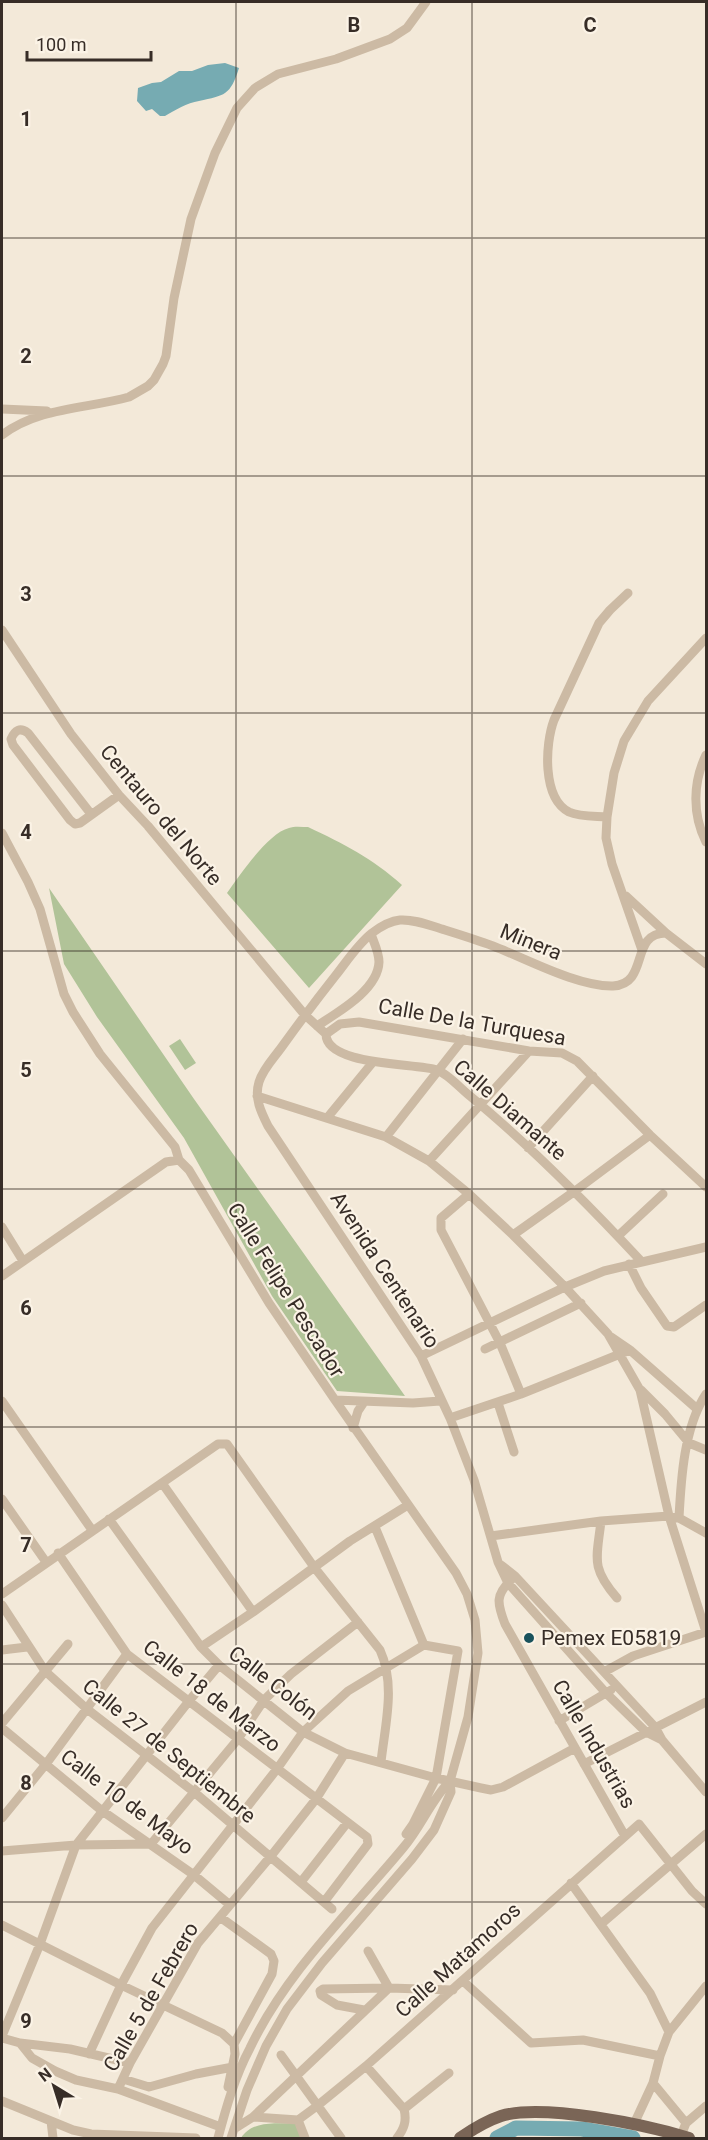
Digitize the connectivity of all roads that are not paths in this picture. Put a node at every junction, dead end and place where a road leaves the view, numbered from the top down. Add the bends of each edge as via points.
1 (426, 2) edge
2 (2, 409) edge
3 (54, 412) junction
4 (2, 435) edge
5 (628, 594) dead end
6 (2, 630) edge
7 (706, 638) edge
8 (706, 755) edge
9 (119, 795) junction
10 (91, 814) junction
11 (607, 817) junction
12 (2, 833) edge
13 (706, 842) edge
14 (624, 894) junction
15 (666, 933) junction
16 (371, 934) junction
17 (642, 950) junction
18 (706, 964) edge
19 (305, 1015) junction
20 (317, 1026) junction
21 (326, 1034) junction
22 (463, 1039) junction
23 (529, 1051) junction
24 (373, 1062) junction
25 (439, 1071) junction
26 (593, 1076) junction
27 (257, 1096) junction
28 (479, 1104) junction
29 (327, 1118) junction
30 (650, 1135) junction
31 (386, 1137) junction
32 (528, 1148) junction
33 (179, 1160) junction
34 (429, 1161) junction
35 (706, 1187) edge
36 (575, 1191) junction
37 (469, 1194) junction
38 (663, 1194) dead end
39 (2, 1227) edge
40 (513, 1235) junction
41 (618, 1236) junction
42 (706, 1247) edge
43 (23, 1261) junction
44 (641, 1261) junction
45 (629, 1264) junction
46 (2, 1276) edge
47 (565, 1287) junction
48 (580, 1303) junction
49 (706, 1305) edge
50 (488, 1323) junction
51 (608, 1334) junction
52 (500, 1343) junction
53 (485, 1349) dead end
54 (630, 1350) junction
55 (621, 1355) junction
56 (421, 1356) junction
57 (640, 1390) junction
58 (521, 1394) junction
59 (706, 1394) edge
60 (335, 1400) junction
61 (2, 1401) edge
62 (440, 1401) junction
63 (364, 1402) junction
64 (498, 1403) junction
65 (696, 1408) junction
66 (450, 1418) junction
67 (353, 1428) junction
68 (689, 1443) junction
69 (706, 1450) edge
70 (514, 1452) dead end
71 (162, 1483) junction
72 (2, 1499) edge
73 (408, 1505) junction
74 (669, 1516) junction
75 (109, 1518) junction
76 (680, 1518) junction
77 (601, 1521) junction
78 (375, 1527) junction
79 (92, 1530) junction
80 (706, 1533) edge
81 (491, 1536) junction
82 (58, 1553) junction
83 (46, 1562) junction
84 (314, 1567) junction
85 (511, 1580) junction
86 (526, 1589) junction
87 (2, 1594) edge
88 (519, 1596) junction
89 (617, 1598) dead end
90 (2, 1605) edge
91 (253, 1612) junction
92 (358, 1622) junction
93 (706, 1632) edge
94 (564, 1638) junction
95 (68, 1644) dead end
96 (424, 1645) junction
97 (27, 1647) junction
98 (201, 1647) junction
99 (2, 1650) edge
100 (127, 1654) junction
101 (219, 1665) junction
102 (387, 1666) junction
103 (45, 1671) junction
104 (604, 1672) junction
105 (616, 1686) junction
106 (606, 1693) junction
107 (264, 1700) junction
108 (189, 1701) junction
109 (706, 1702) edge
110 (87, 1709) junction
111 (560, 1721) junction
112 (2, 1723) edge
113 (655, 1727) junction
114 (2, 1728) edge
115 (303, 1732) junction
116 (646, 1732) junction
117 (238, 1738) junction
118 (662, 1740) junction
119 (575, 1748) junction
120 (345, 1753) junction
121 (146, 1756) junction
122 (381, 1762) junction
123 (46, 1764) junction
124 (584, 1764) junction
125 (278, 1769) junction
126 (436, 1778) junction
127 (450, 1781) junction
128 (194, 1792) junction
129 (706, 1792) edge
130 (316, 1799) junction
131 (101, 1810) junction
132 (2, 1818) edge
133 (347, 1823) junction
134 (234, 1825) junction
135 (406, 1834) dead end
136 (706, 1834) edge
137 (625, 1836) junction
138 (151, 1844) junction
139 (76, 1845) junction
140 (2, 1851) edge
141 (271, 1856) junction
142 (670, 1864) junction
143 (194, 1875) junction
144 (301, 1882) junction
145 (571, 1883) junction
146 (324, 1902) junction
147 (706, 1904) edge
148 (230, 1905) junction
149 (332, 1909) dead end
150 (220, 1917) junction
151 (601, 1924) junction
152 (2, 1925) edge
153 (40, 1944) junction
154 (368, 1951) dead end
155 (464, 1981) junction
156 (121, 1986) junction
157 (706, 1986) edge
158 (389, 1988) junction
159 (453, 1990) junction
160 (164, 2004) junction
161 (364, 2010) junction
162 (669, 2032) junction
163 (2, 2037) edge
164 (20, 2043) junction
165 (234, 2044) junction
166 (89, 2054) junction
167 (281, 2055) dead end
168 (660, 2056) junction
169 (130, 2063) junction
170 (366, 2066) junction
171 (233, 2067) junction
172 (449, 2073) dead end
173 (297, 2077) junction
174 (653, 2083) junction
175 (120, 2084) junction
176 (2, 2101) edge
177 (317, 2106) junction
178 (706, 2106) edge
179 (404, 2109) junction
180 (253, 2117) junction
181 (298, 2120) junction
182 (51, 2121) junction
183 (634, 2124) junction
184 (687, 2130) edge
185 (217, 2132) edge
186 (233, 2134) edge
187 (131, 2137) edge
188 (177, 2138) edge
189 (53, 2139) edge
190 (196, 2139) edge
191 (305, 2139) edge
192 (341, 2139) edge
193 (397, 2139) edge
194 (460, 2139) edge
195 (680, 2139) edge

1 - 3 street via 406,28 390,39 278,74 255,88 231,118 191,219 160,372 148,386 129,397
2 - 3 street
3 - 4 street via 21,423
5 - 11 street via 598,623 548,735 546,757 551,785 560,805 574,814
6 - 9 street, Centauro del Norte via 72,734
7 - 11 street via 662,684 637,718 618,758
8 - 13 street via 696,789 698,819
9 - 10 street
9 - 19 street, Centauro del Norte
10 - 10 street via 80,823 70,820 13,745 13,733 18,729 28,733
11 - 14 street via 608,850
12 - 33 street, Calle Felipe Pescador via 40,909 64,994 100,1053 175,1147
14 - 15 street
14 - 17 street
15 - 17 street via 651,936
15 - 18 street
16 - 17 street, Minera via 387,923 414,921 490,944 586,983 615,986 632,977
16 - 19 street
16 - 20 street via 379,961 374,977 353,1001
19 - 20 street, Calle Diamante
19 - 27 street via 263,1073
20 - 21 street, Calle Diamante
21 - 22 street, Calle De la Turquesa via 340,1024 359,1022
21 - 24 street, Calle Diamante via 334,1049
22 - 23 street, Calle De la Turquesa
22 - 25 street
23 - 26 street, Calle De la Turquesa via 562,1053
23 - 28 street
24 - 25 street, Calle Diamante
24 - 29 street
25 - 28 street, Calle Diamante
25 - 31 street
26 - 30 street, Calle De la Turquesa
26 - 32 street
27 - 29 street
27 - 56 street, Avenida Centenario via 268,1126
28 - 32 street, Calle Diamante
28 - 34 street
29 - 31 street
30 - 35 street, Calle De la Turquesa
30 - 36 street
31 - 34 street
32 - 36 street, Calle Diamante
33 - 43 street via 166,1162
33 - 60 street, Calle Felipe Pescador via 189,1170 269,1304
34 - 37 street
36 - 40 street
36 - 41 street, Calle Diamante
37 - 40 street
37 - 50 street via 445,1213 441,1230
38 - 41 street
39 - 43 street
40 - 47 street
41 - 44 street, Calle Diamante
42 - 44 street
43 - 46 street
44 - 45 street
45 - 47 street
45 - 49 street via 667,1326 674,1327
47 - 48 street
47 - 50 street
48 - 51 street
48 - 52 street
50 - 52 street
50 - 56 street
51 - 54 street
51 - 55 street
52 - 53 street
52 - 58 street
54 - 55 street
54 - 65 street
55 - 57 street
55 - 58 street
56 - 62 street, Avenida Centenario
57 - 68 street
57 - 74 street
58 - 64 street
59 - 65 street
60 - 63 street, Calle Felipe Pescador
60 - 67 street
61 - 79 street
62 - 63 street, Calle Felipe Pescador
62 - 66 street, Avenida Centenario
63 - 67 street
64 - 66 street
64 - 70 street
65 - 68 street
66 - 81 street, Avenida Centenario
67 - 73 street
68 - 69 street
68 - 76 street via 682,1476
71 - 75 street
71 - 84 street via 222,1443 231,1448
71 - 91 street
72 - 83 street
73 - 78 street
73 - 127 street via 456,1574 475,1620 478,1653 468,1717
74 - 76 street
74 - 77 street
74 - 93 street
75 - 79 street
75 - 98 street, Calle Colón
76 - 80 street
77 - 81 street
77 - 89 street via 597,1569
78 - 84 street
78 - 96 street
79 - 82 street
81 - 85 street, Avenida Centenario via 498,1562
82 - 83 street
82 - 100 street, Calle 18 de Marzo
83 - 87 street
84 - 91 street
84 - 92 street
85 - 86 street, Avenida Centenario
85 - 88 street, Avenida Centenario
85 - 111 street, Calle Industrias via 499,1597 502,1614
86 - 88 street
86 - 94 street, Avenida Centenario
88 - 94 street, Avenida Centenario
90 - 97 street, Calle 27 de Septiembre
91 - 98 street
92 - 102 street
92 - 107 street
93 - 104 street via 633,1656
94 - 104 street, Avenida Centenario
94 - 106 street, Avenida Centenario
95 - 103 street
96 - 102 street
96 - 126 street via 458,1651
97 - 99 street
97 - 103 street, Calle 27 de Septiembre
98 - 101 street, Calle Colón
100 - 108 street, Calle 18 de Marzo
100 - 110 street
101 - 107 street, Calle Colón
101 - 108 street
102 - 115 street via 341,1696
102 - 122 street via 388,1699
103 - 110 street, Calle 27 de Septiembre
103 - 112 street
104 - 105 street, Avenida Centenario
105 - 106 street
105 - 113 street, Avenida Centenario
106 - 111 street
106 - 116 street, Avenida Centenario
107 - 115 street, Calle Colón
107 - 117 street
108 - 117 street, Calle 18 de Marzo
108 - 121 street
109 - 113 street
110 - 121 street, Calle 27 de Septiembre
110 - 123 street
111 - 119 street, Calle Industrias
113 - 116 street
113 - 118 street, Avenida Centenario
114 - 123 street, Calle 10 de Mayo
115 - 120 street, Calle Colón
115 - 125 street
116 - 118 street, Avenida Centenario
116 - 124 street
117 - 125 street, Calle 18 de Marzo
117 - 128 street
118 - 129 street, Avenida Centenario
119 - 124 street, Calle Industrias
119 - 127 street, Calle Colón via 503,1787 491,1790
120 - 122 street, Calle Colón
120 - 130 street, Calle 5 de Febrero
121 - 128 street, Calle 27 de Septiembre
121 - 131 street
122 - 126 street, Calle Colón
123 - 131 street, Calle 10 de Mayo
123 - 132 street
124 - 137 street, Calle Industrias
125 - 130 street, Calle 18 de Marzo
125 - 134 street
126 - 127 street, Calle Colón
126 - 135 street
127 - 185 street via 409,1841 294,1975 249,2048
127 - 186 street via 451,1792 434,1830 287,2009 266,2046
128 - 134 street, Calle 27 de Septiembre
128 - 138 street
130 - 133 street, Calle 18 de Marzo
130 - 141 street, Calle 5 de Febrero
131 - 138 street, Calle 10 de Mayo
131 - 139 street
133 - 144 street
133 - 146 street, Calle 18 de Marzo via 367,1837 368,1844
134 - 141 street, Calle 27 de Septiembre
134 - 143 street
136 - 142 street
137 - 142 street, Calle Matamoros via 639,1824
137 - 145 street, Calle Matamoros
138 - 139 street
138 - 143 street, Calle 10 de Mayo
139 - 140 street
139 - 153 street
141 - 144 street, Calle 27 de Septiembre
141 - 148 street, Calle 5 de Febrero
142 - 147 street
142 - 151 street
143 - 148 street, Calle 10 de Mayo
143 - 156 street via 152,1928
144 - 146 street, Calle 27 de Septiembre
145 - 151 street
145 - 155 street, Calle Matamoros
146 - 149 street, Calle 27 de Septiembre
148 - 150 street, Calle 5 de Febrero
150 - 160 street, Calle 5 de Febrero via 198,1943
150 - 165 street via 271,1954 274,1961 272,1974
151 - 162 street via 650,1993
152 - 153 street
153 - 156 street
153 - 163 street
154 - 158 street
155 - 159 street, Calle Matamoros
155 - 168 street via 535,2044 583,2040
156 - 160 street
156 - 166 street
157 - 162 street
158 - 159 street
158 - 161 street
158 - 161 street via 320,1991 337,2005
159 - 170 street, Calle Matamoros
160 - 165 street via 222,2032
160 - 169 street, Calle 5 de Febrero
161 - 173 street
162 - 168 street
163 - 164 street
164 - 166 street
164 - 175 street via 32,2058 76,2080
165 - 171 street
166 - 169 street
167 - 173 street
168 - 174 street
169 - 175 street, Calle 5 de Febrero
170 - 177 street, Calle Matamoros
170 - 179 street
171 - 175 street via 149,2087
171 - 185 street
172 - 179 street
173 - 177 street
173 - 180 street
174 - 183 street
174 - 184 street
175 - 185 street
176 - 182 street
177 - 181 street, Calle Matamoros
177 - 192 street
178 - 184 street
179 - 193 street via 404,2127
180 - 181 street
180 - 186 street
181 - 191 street
182 - 187 street via 91,2134
182 - 189 street
183 - 184 main road
183 - 194 main road via 525,2112 482,2123
184 - 195 street
187 - 188 street
188 - 190 street

